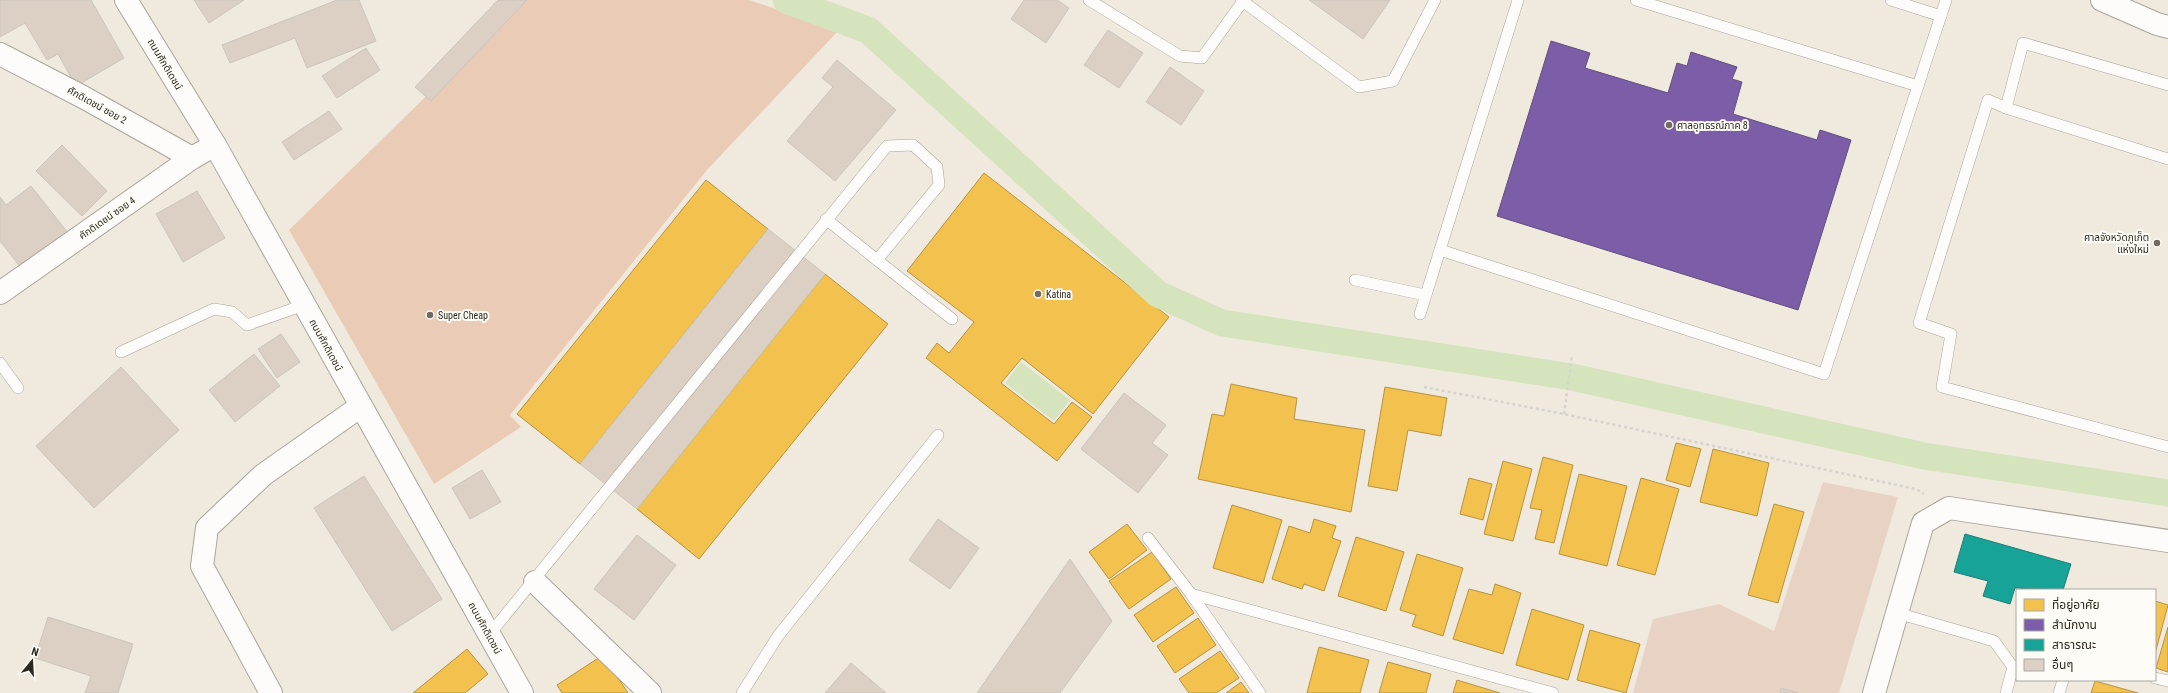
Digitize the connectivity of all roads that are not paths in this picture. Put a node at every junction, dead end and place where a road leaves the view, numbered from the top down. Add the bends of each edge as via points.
1 (126, 0) edge
2 (1089, 0) edge
3 (1242, 0) edge
4 (1435, 0) edge
5 (1518, 0) edge
6 (1636, 0) edge
7 (1891, 0) edge
8 (1946, 0) edge
9 (2102, 0) edge
10 (1941, 16) junction
11 (2168, 27) edge
12 (0, 54) edge
13 (2168, 85) edge
14 (1918, 86) junction
15 (2006, 108) junction
16 (215, 145) junction
17 (192, 158) junction
18 (2168, 159) edge
19 (826, 219) junction
20 (1440, 250) junction
21 (877, 260) junction
22 (1355, 280) dead end
23 (0, 293) edge
24 (1426, 295) junction
25 (304, 305) junction
26 (1420, 314) dead end
27 (952, 319) dead end
28 (122, 352) dead end
29 (0, 363) edge
30 (18, 388) dead end
31 (361, 406) junction
32 (938, 435) dead end
33 (2168, 447) edge
34 (1148, 538) dead end
35 (2168, 541) edge
36 (535, 582) junction
37 (1191, 594) junction
38 (1897, 613) junction
39 (489, 635) junction
40 (2156, 678) edge
41 (2063, 681) edge
42 (2168, 681) edge
43 (1531, 690) edge
44 (271, 693) edge
45 (522, 693) edge
46 (650, 693) edge
47 (742, 693) edge
48 (1260, 693) edge
49 (1553, 693) edge
50 (1874, 693) edge
51 (2006, 693) edge
52 (2059, 693) edge

1 - 16 street, ถนนศักดิเดชน์
2 - 3 lane via 1180,56 1202,58
3 - 4 lane via 1359,87 1393,81
5 - 20 lane
6 - 14 lane
7 - 10 lane
8 - 10 lane
9 - 11 street
10 - 14 lane
12 - 17 street, ศักดิเดชน์ ซอย 2
13 - 15 lane via 2023,43
14 - 20 lane via 1824,374
15 - 18 lane
15 - 33 lane via 1988,100 1918,323 1951,334 1942,387
16 - 17 street, ศักดิเดชน์ ซอย 4
16 - 25 street, ถนนศักดิเดชน์
17 - 23 street, ศักดิเดชน์ ซอย 4
19 - 21 lane
19 - 21 lane via 887,146 913,145 937,167 939,185
19 - 36 lane
20 - 24 lane
21 - 27 lane
22 - 24 lane
24 - 26 lane
25 - 28 lane via 247,325 232,312 214,309
25 - 31 street, ถนนศักดิเดชน์
29 - 30 lane
31 - 39 street, ถนนศักดิเดชน์
31 - 44 street via 263,475 207,528 202,566
32 - 47 lane via 778,636
34 - 37 lane
35 - 38 street via 1948,508 1923,523
36 - 39 lane
36 - 46 street
37 - 43 lane
37 - 48 lane
38 - 50 street
38 - 51 lane via 1994,641 2013,667
39 - 45 street, ถนนศักดิเดชน์
40 - 42 lane
41 - 52 lane
43 - 49 lane

